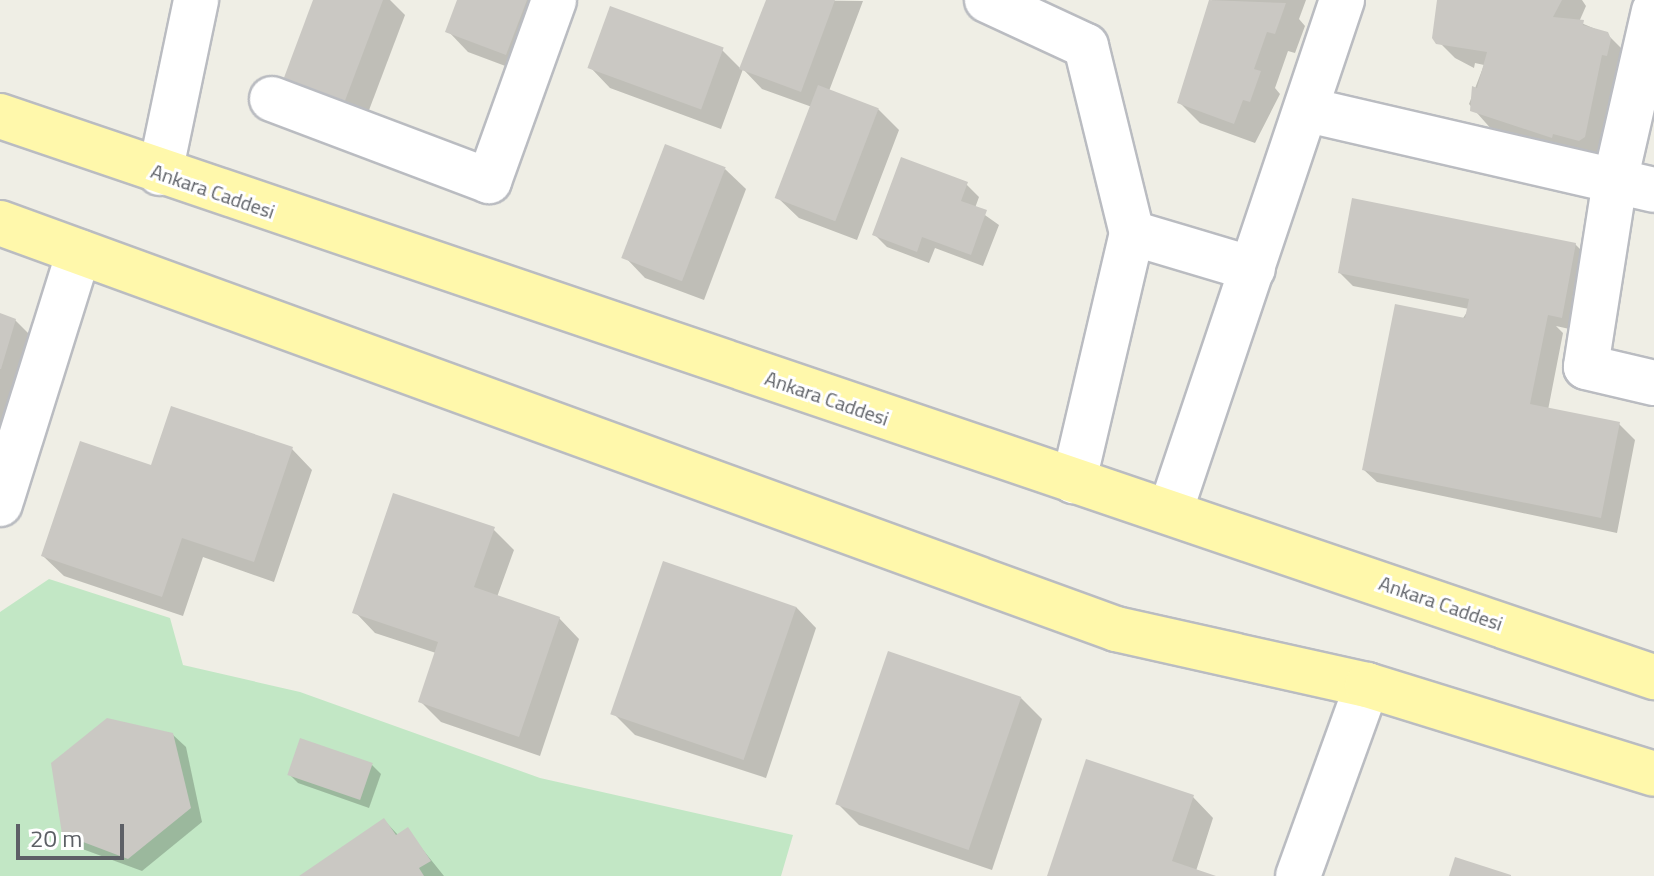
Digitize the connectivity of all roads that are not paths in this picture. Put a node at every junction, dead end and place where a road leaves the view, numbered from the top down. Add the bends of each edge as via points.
1 (196, 0) edge
2 (554, 0) edge
3 (987, 0) edge
4 (1342, 0) edge
5 (1654, 11) edge
6 (272, 99) dead end
7 (1308, 110) junction
8 (0, 116) edge
9 (160, 173) junction
10 (1635, 185) edge
11 (0, 223) edge
12 (1132, 233) junction
13 (79, 252) junction
14 (1253, 269) junction
15 (1654, 383) edge
16 (1074, 481) junction
17 (0, 504) edge
18 (1171, 509) junction
19 (1654, 677) edge
20 (1367, 685) junction
21 (1654, 774) edge
22 (1298, 876) edge

1 - 9 street
2 - 6 street via 489,181
3 - 12 street via 1086,46
4 - 7 street
5 - 10 street
7 - 10 street
7 - 14 street
8 - 9 main road, Ankara Caddesi
9 - 16 main road, Ankara Caddesi
10 - 15 street via 1586,367
11 - 13 main road
12 - 14 street
12 - 16 street
13 - 17 street
13 - 20 main road via 1116,629
14 - 18 street
16 - 18 main road, Ankara Caddesi
18 - 19 main road, Ankara Caddesi
20 - 21 main road
20 - 22 street

